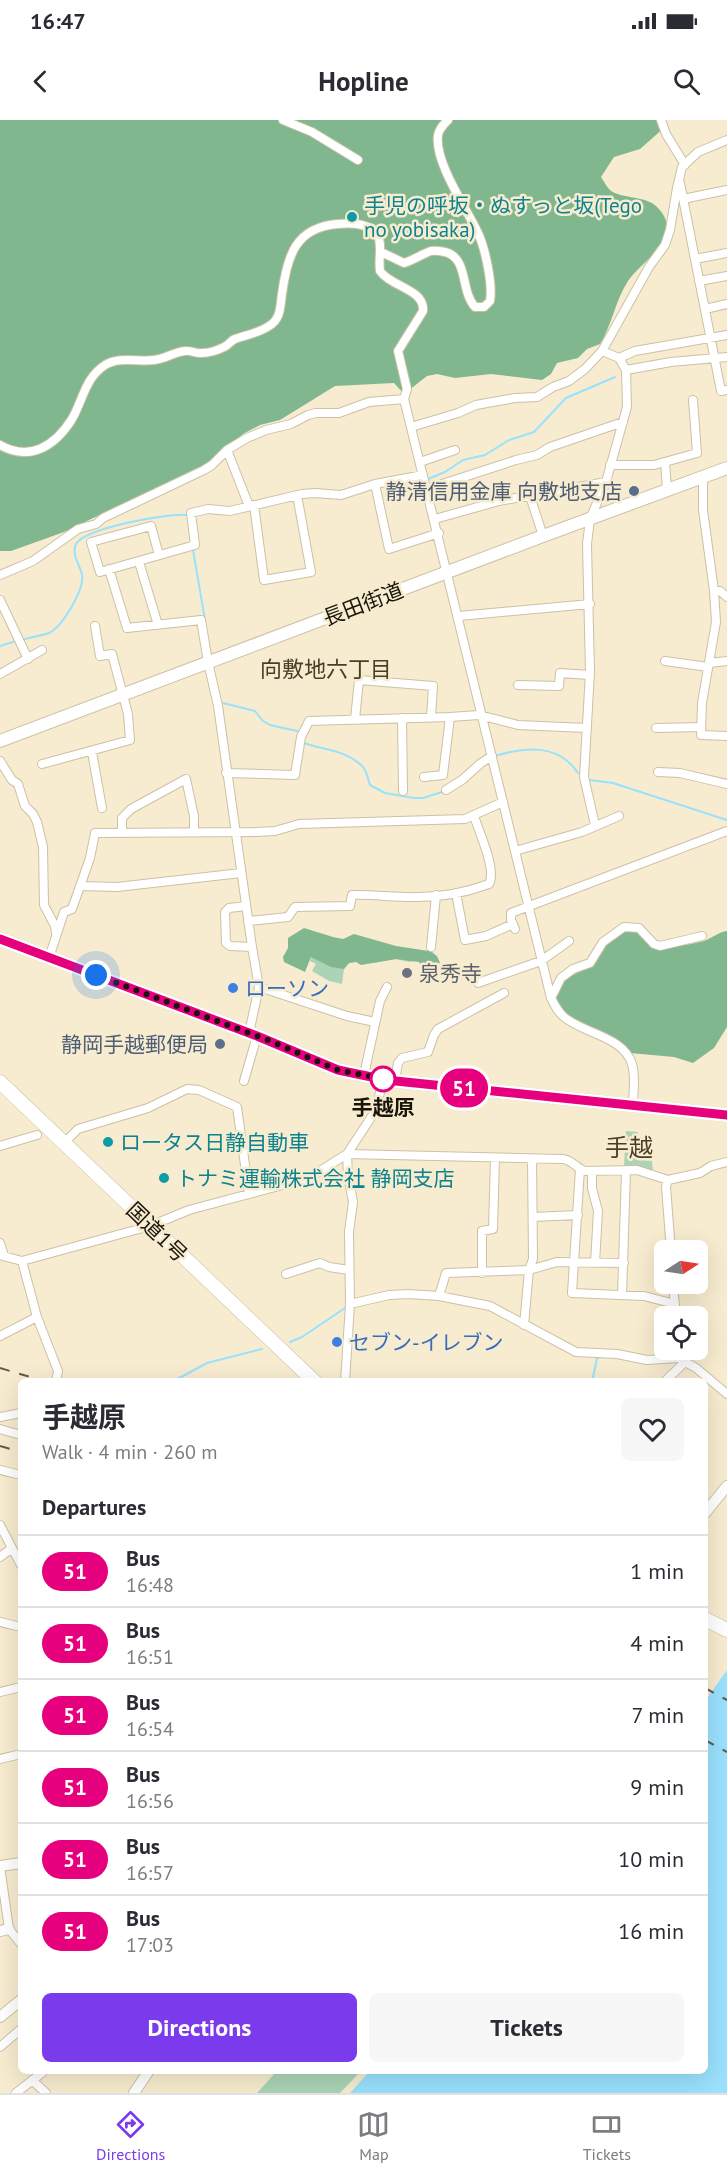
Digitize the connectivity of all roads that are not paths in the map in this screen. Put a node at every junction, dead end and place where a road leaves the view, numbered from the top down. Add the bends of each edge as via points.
1 (283, 120) edge
2 (448, 120) edge
3 (661, 120) edge
4 (727, 140) edge
5 (358, 160) dead end
6 (685, 165) junction
7 (679, 178) junction
8 (727, 190) edge
9 (683, 199) junction
10 (381, 252) junction
11 (727, 253) edge
12 (695, 259) junction
13 (727, 276) edge
14 (699, 281) junction
15 (727, 304) edge
16 (705, 309) junction
17 (727, 335) edge
18 (711, 338) junction
19 (602, 351) junction
20 (727, 357) edge
21 (619, 358) junction
22 (715, 359) junction
23 (626, 370) junction
24 (727, 390) edge
25 (404, 399) junction
26 (693, 400) dead end
27 (622, 422) junction
28 (411, 427) junction
29 (0, 445) edge
30 (227, 450) junction
31 (455, 450) dead end
32 (420, 462) junction
33 (665, 462) junction
34 (610, 465) junction
35 (727, 468) edge
36 (423, 475) junction
37 (703, 477) junction
38 (606, 482) junction
39 (375, 484) junction
40 (427, 489) junction
41 (667, 489) junction
42 (297, 495) junction
43 (530, 496) junction
44 (252, 506) junction
45 (435, 519) junction
46 (590, 519) junction
47 (99, 531) junction
48 (439, 533) junction
49 (543, 536) junction
50 (159, 555) junction
51 (139, 561) junction
52 (109, 569) junction
53 (447, 571) junction
54 (0, 575) edge
55 (714, 591) junction
56 (727, 597) edge
57 (0, 600) edge
58 (590, 604) junction
59 (459, 616) junction
60 (158, 625) junction
61 (95, 626) dead end
62 (42, 650) dead end
63 (28, 658) junction
64 (665, 661) dead end
65 (727, 661) edge
66 (208, 662) junction
67 (709, 665) junction
68 (0, 674) edge
69 (590, 675) junction
70 (518, 685) dead end
71 (122, 694) junction
72 (431, 717) junction
73 (450, 717) junction
74 (483, 717) junction
75 (402, 718) junction
76 (355, 719) junction
77 (701, 727) junction
78 (587, 728) junction
79 (656, 728) dead end
80 (727, 736) edge
81 (0, 741) edge
82 (92, 752) junction
83 (492, 756) junction
84 (0, 761) edge
85 (42, 764) dead end
86 (658, 772) dead end
87 (226, 773) junction
88 (424, 777) dead end
89 (444, 782) junction
90 (727, 784) edge
91 (403, 791) dead end
92 (504, 802) junction
93 (102, 808) dead end
94 (474, 816) junction
95 (619, 816) dead end
96 (595, 825) junction
97 (194, 831) junction
98 (235, 831) junction
99 (727, 831) edge
100 (122, 832) junction
101 (515, 851) junction
102 (241, 873) junction
103 (81, 886) junction
104 (456, 893) junction
105 (436, 895) junction
106 (246, 906) junction
107 (529, 907) junction
108 (248, 921) junction
109 (56, 933) junction
110 (702, 936) dead end
111 (0, 939) edge
112 (569, 941) dead end
113 (252, 947) junction
114 (431, 947) dead end
115 (49, 958) junction
116 (541, 961) junction
117 (478, 983) dead end
118 (259, 987) junction
119 (387, 987) dead end
120 (504, 993) dead end
121 (551, 998) junction
122 (375, 1022) junction
123 (253, 1035) junction
124 (364, 1075) junction
125 (390, 1080) junction
126 (244, 1081) dead end
127 (0, 1082) edge
128 (633, 1106) junction
129 (727, 1115) edge
130 (37, 1136) dead end
131 (64, 1143) junction
132 (0, 1146) edge
133 (347, 1154) junction
134 (495, 1158) junction
135 (532, 1159) junction
136 (727, 1162) edge
137 (580, 1169) junction
138 (592, 1171) junction
139 (626, 1171) junction
140 (669, 1180) junction
141 (249, 1194) junction
142 (578, 1215) junction
143 (533, 1217) junction
144 (150, 1226) junction
145 (670, 1240) edge
146 (0, 1243) edge
147 (2, 1255) edge
148 (22, 1261) junction
149 (575, 1263) junction
150 (595, 1263) junction
151 (624, 1263) junction
152 (348, 1270) junction
153 (529, 1270) junction
154 (482, 1273) junction
155 (286, 1274) dead end
156 (674, 1294) edge
157 (622, 1295) junction
158 (439, 1296) junction
159 (350, 1304) junction
160 (675, 1304) joint
161 (37, 1317) junction
162 (524, 1325) junction
163 (0, 1336) edge
164 (654, 1359) edge
165 (678, 1360) edge
166 (685, 1360) edge
167 (57, 1378) edge
168 (311, 1378) edge
169 (345, 1378) edge
170 (666, 1378) edge
171 (708, 1378) edge
172 (708, 1378) edge
173 (727, 1394) edge
174 (18, 1414) edge
175 (0, 1417) edge
176 (0, 1429) edge
177 (18, 1434) edge
178 (0, 1470) edge
179 (18, 1474) edge
180 (727, 1486) edge
181 (708, 1509) edge
182 (0, 1525) edge
183 (12, 1548) junction
184 (0, 1557) edge
185 (18, 1559) edge
186 (708, 1620) edge
187 (0, 1622) edge
188 (18, 1625) edge
189 (727, 1630) edge
190 (18, 1688) edge
191 (0, 1692) edge
192 (18, 1755) edge
193 (0, 1759) edge
194 (18, 1863) edge
195 (0, 1866) edge
196 (5, 1930) edge
197 (18, 1941) edge
198 (18, 2002) edge
199 (0, 2017) edge
200 (18, 2032) edge
201 (0, 2047) edge
202 (40, 2074) edge
203 (147, 2074) edge
204 (33, 2080) junction
205 (16, 2093) edge
206 (46, 2093) edge
207 (134, 2093) edge

1 - 5 street via 312,132
2 - 10 street via 438,135 440,154 479,235 490,301 484,307 472,303 461,265 449,253 431,251 404,262
3 - 6 street
4 - 6 street via 698,152
6 - 7 street
7 - 9 street
7 - 19 street via 665,245
8 - 9 street
9 - 12 street
10 - 25 street via 379,265 384,277 420,298 423,306 399,351 407,389
10 - 29 street via 377,232 357,223 313,228 291,256 278,319 271,325 205,353 183,351 163,358 111,362 88,383 73,418 51,442 26,452
11 - 12 street
12 - 14 street
13 - 14 street
14 - 16 street
15 - 16 street
16 - 18 street
17 - 18 street
18 - 21 street via 635,351
18 - 22 street
19 - 21 street
19 - 28 street via 569,381 537,397 477,405
20 - 22 street
21 - 23 street
22 - 23 street
22 - 24 street via 721,391
23 - 27 street via 627,406
25 - 28 street
25 - 30 street via 369,402 339,413 316,413 257,433
26 - 33 street via 697,453
27 - 34 street
27 - 40 street
28 - 32 street
30 - 44 street
30 - 47 street via 204,470 103,518
31 - 32 street
32 - 36 street
33 - 34 street via 648,466
33 - 41 street
34 - 38 street
35 - 37 main road, 長田街道
36 - 39 street
36 - 40 street
37 - 41 main road, 長田街道
37 - 55 street
38 - 43 street
38 - 46 street
39 - 42 street via 341,495
39 - 48 street via 389,549
40 - 45 street
41 - 46 main road, 長田街道
42 - 44 street
42 - 44 street via 311,572 264,580
43 - 45 street
43 - 49 street
44 - 50 street via 191,513 195,545
45 - 48 street
46 - 49 main road, 長田街道
46 - 58 street
47 - 50 street via 151,526
47 - 52 street via 91,542 100,572
47 - 54 street via 78,529 44,555
48 - 53 street
49 - 53 main road, 長田街道
50 - 51 street
51 - 52 street
51 - 60 street
52 - 60 street via 126,628
53 - 59 street
53 - 66 main road, 長田街道
55 - 56 street
55 - 67 street via 716,622
57 - 63 street
58 - 59 street
58 - 69 street
59 - 74 street
60 - 66 street via 201,620
61 - 71 street via 100,656 112,654
62 - 63 street
63 - 68 street
64 - 67 street
65 - 67 street
66 - 71 main road, 長田街道
66 - 87 street
67 - 77 street
69 - 70 street via 560,674 559,686
69 - 78 street
71 - 81 main road, 長田街道
71 - 82 street via 129,714 130,740
72 - 73 street
72 - 75 street
72 - 76 street via 433,686 359,680
73 - 74 street
73 - 89 street
74 - 78 street via 518,724
74 - 83 street
75 - 76 street
75 - 91 street
76 - 87 street via 309,720 301,737 295,776
77 - 79 street
77 - 80 street via 700,735
78 - 96 street via 584,777
82 - 85 street
82 - 93 street
83 - 89 street via 462,780
83 - 92 street
84 - 109 street via 18,784 25,806 37,822 44,847 44,905
86 - 90 street
87 - 98 street
88 - 89 street
92 - 94 street
92 - 101 street
94 - 98 street
94 - 104 street via 492,879 489,884
95 - 96 street
96 - 101 street
97 - 98 street
97 - 100 street
97 - 100 street via 186,779 132,809 122,818
98 - 102 street
99 - 107 street
100 - 103 street via 95,833
101 - 107 street
102 - 103 street via 117,888
102 - 106 street
103 - 109 street
104 - 105 street
104 - 107 street via 465,940 514,926 511,913
105 - 108 street via 352,895 350,906 295,907 288,916
105 - 114 street
106 - 108 street
106 - 113 street via 225,912 226,943
107 - 116 street
108 - 113 street
109 - 115 street
110 - 121 street via 660,946 639,928 624,927 603,942 590,963 561,978
111 - 115 main road
112 - 116 street
113 - 118 street
115 - 123 main road
116 - 117 street
116 - 121 street
118 - 122 street
118 - 123 street
119 - 122 street
120 - 125 street via 438,1029 428,1052 402,1058
121 - 128 street via 566,1019 624,1051 632,1062
122 - 124 street
123 - 124 main road via 338,1070
123 - 126 street
124 - 125 main road
125 - 128 main road
125 - 133 street
127 - 131 highway, 国道1号
128 - 129 main road
130 - 132 street
131 - 141 street via 78,1129 148,1108 187,1089 199,1090 237,1107
131 - 144 highway, 国道1号
133 - 134 street
133 - 141 street via 299,1182
133 - 152 street via 353,1202
134 - 135 street
134 - 154 street via 493,1229 482,1232
135 - 137 street via 568,1160
135 - 143 street
136 - 140 street
137 - 138 street
137 - 142 street
138 - 139 street
138 - 150 street via 598,1211
139 - 140 street via 637,1170
139 - 151 street
140 - 145 street via 666,1188
141 - 144 street via 189,1210
142 - 143 street
142 - 149 street
143 - 153 street via 533,1259
144 - 148 street
144 - 168 highway, 国道1号
146 - 147 street
147 - 148 street
148 - 161 street
149 - 150 street
149 - 153 street via 557,1262
149 - 157 street via 572,1293
150 - 151 street
151 - 157 street
152 - 155 street via 320,1263
152 - 159 street
153 - 154 street
153 - 162 street
154 - 158 street via 446,1273
156 - 160 street
157 - 160 street
158 - 159 street via 398,1294
158 - 162 street via 490,1306
159 - 169 street
161 - 163 street
161 - 167 street via 58,1371
162 - 164 street via 576,1352
165 - 170 street
166 - 171 street
172 - 173 street
174 - 175 street
176 - 177 street
178 - 179 street
180 - 181 street
182 - 183 street
183 - 184 street
183 - 185 street
186 - 189 highway
187 - 188 street
190 - 191 street
192 - 193 street
194 - 195 street
195 - 196 street
196 - 197 street
198 - 199 street
200 - 201 street
202 - 204 street
203 - 207 street
204 - 205 street
204 - 206 street

